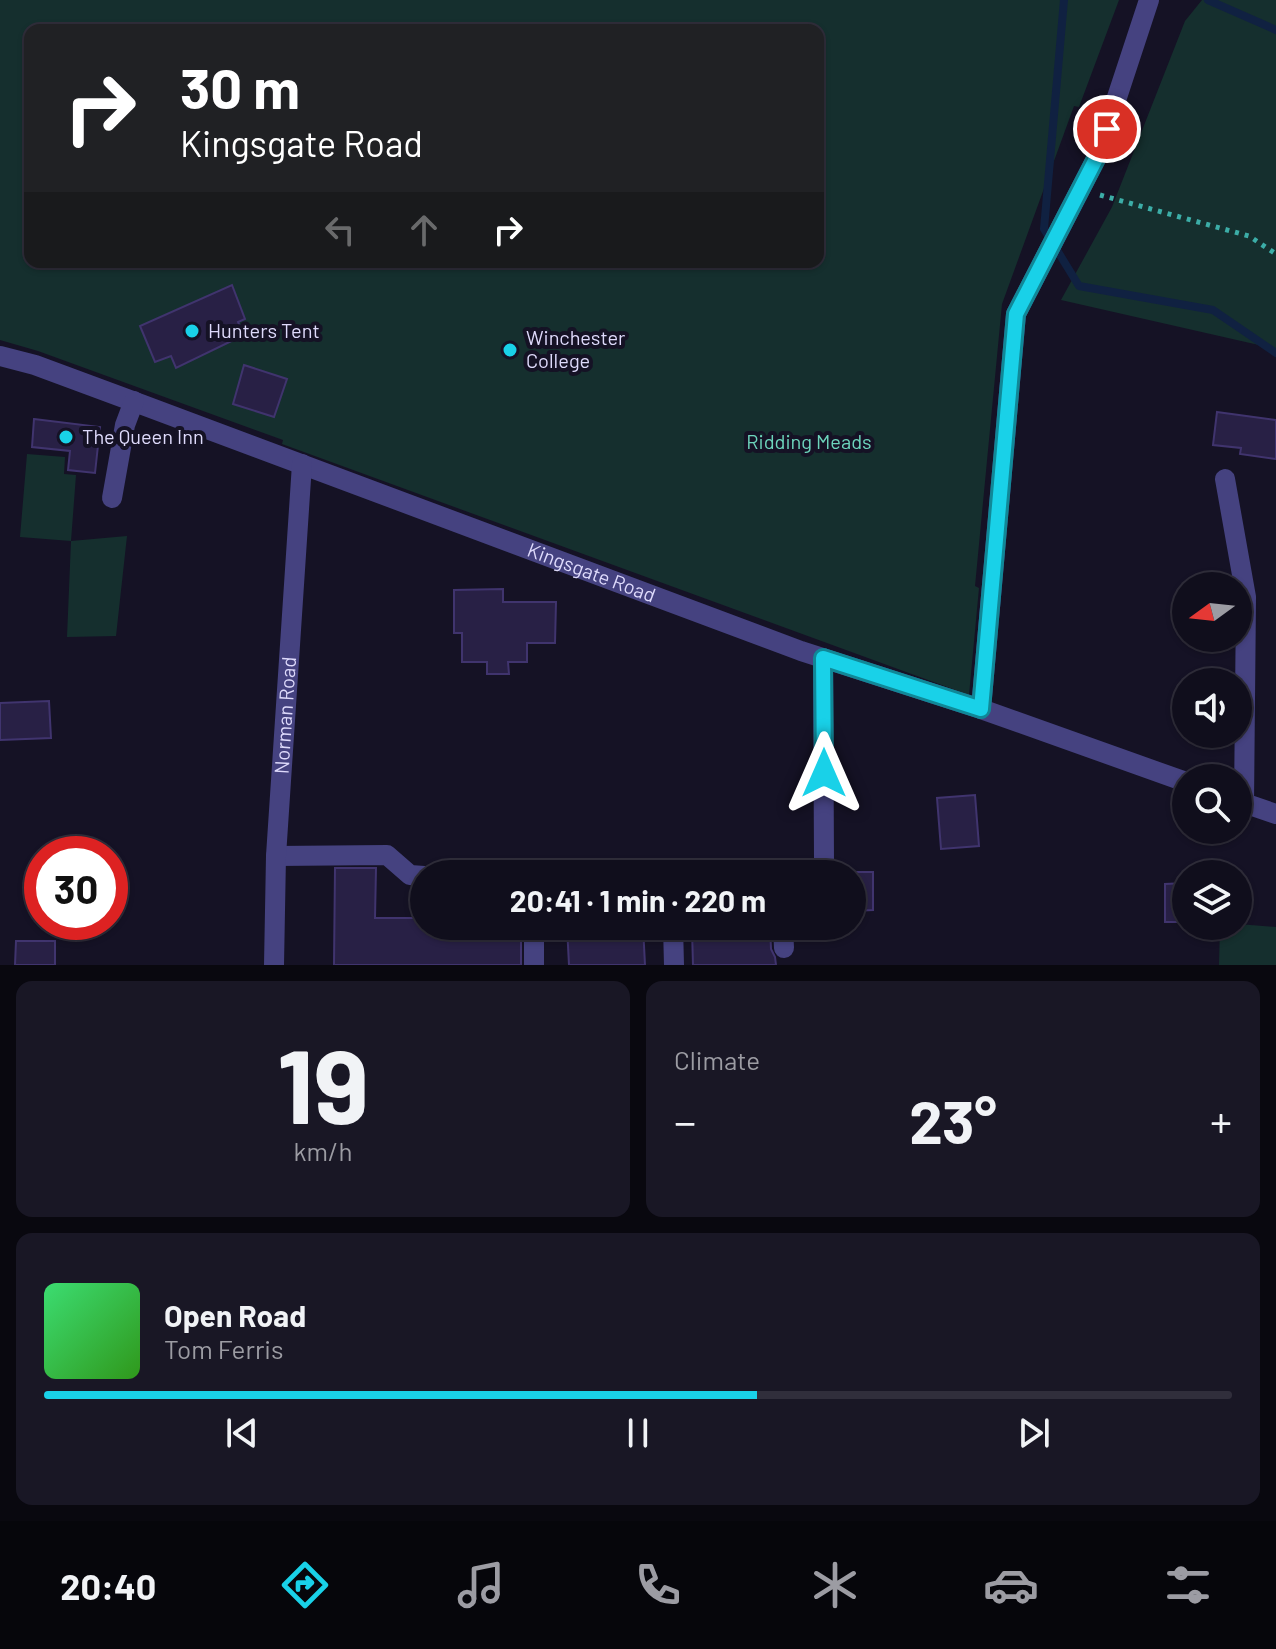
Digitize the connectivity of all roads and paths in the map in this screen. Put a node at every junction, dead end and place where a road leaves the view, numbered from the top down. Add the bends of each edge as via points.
1 (1149, 0) edge
2 (1080, 189) junction
3 (1276, 254) edge
4 (0, 356) edge
5 (134, 401) junction
6 (302, 464) junction
7 (1225, 479) dead end
8 (112, 498) dead end
9 (823, 658) junction
10 (981, 709) junction
11 (1242, 764) edge
12 (1172, 777) edge
13 (1252, 806) edge
14 (1276, 814) edge
15 (276, 856) junction
16 (824, 859) dead end
17 (410, 875) edge
18 (534, 940) edge
19 (673, 940) edge
20 (784, 940) edge
21 (784, 948) dead end
22 (274, 965) edge
23 (534, 965) edge
24 (674, 965) edge

1 - 2 street via 1098,155
2 - 3 path via 1249,236
2 - 10 street via 1016,314
4 - 5 street, Kingsgate Road
5 - 6 street, Kingsgate Road
5 - 8 street
6 - 9 street, Kingsgate Road
6 - 15 street, Norman Road
7 - 11 street via 1246,597
9 - 10 street, Kingsgate Road
9 - 16 street
10 - 12 street, Kingsgate Road
13 - 14 street
15 - 17 street via 387,855
15 - 22 street, Norman Road
18 - 23 street
19 - 24 street
20 - 21 street

